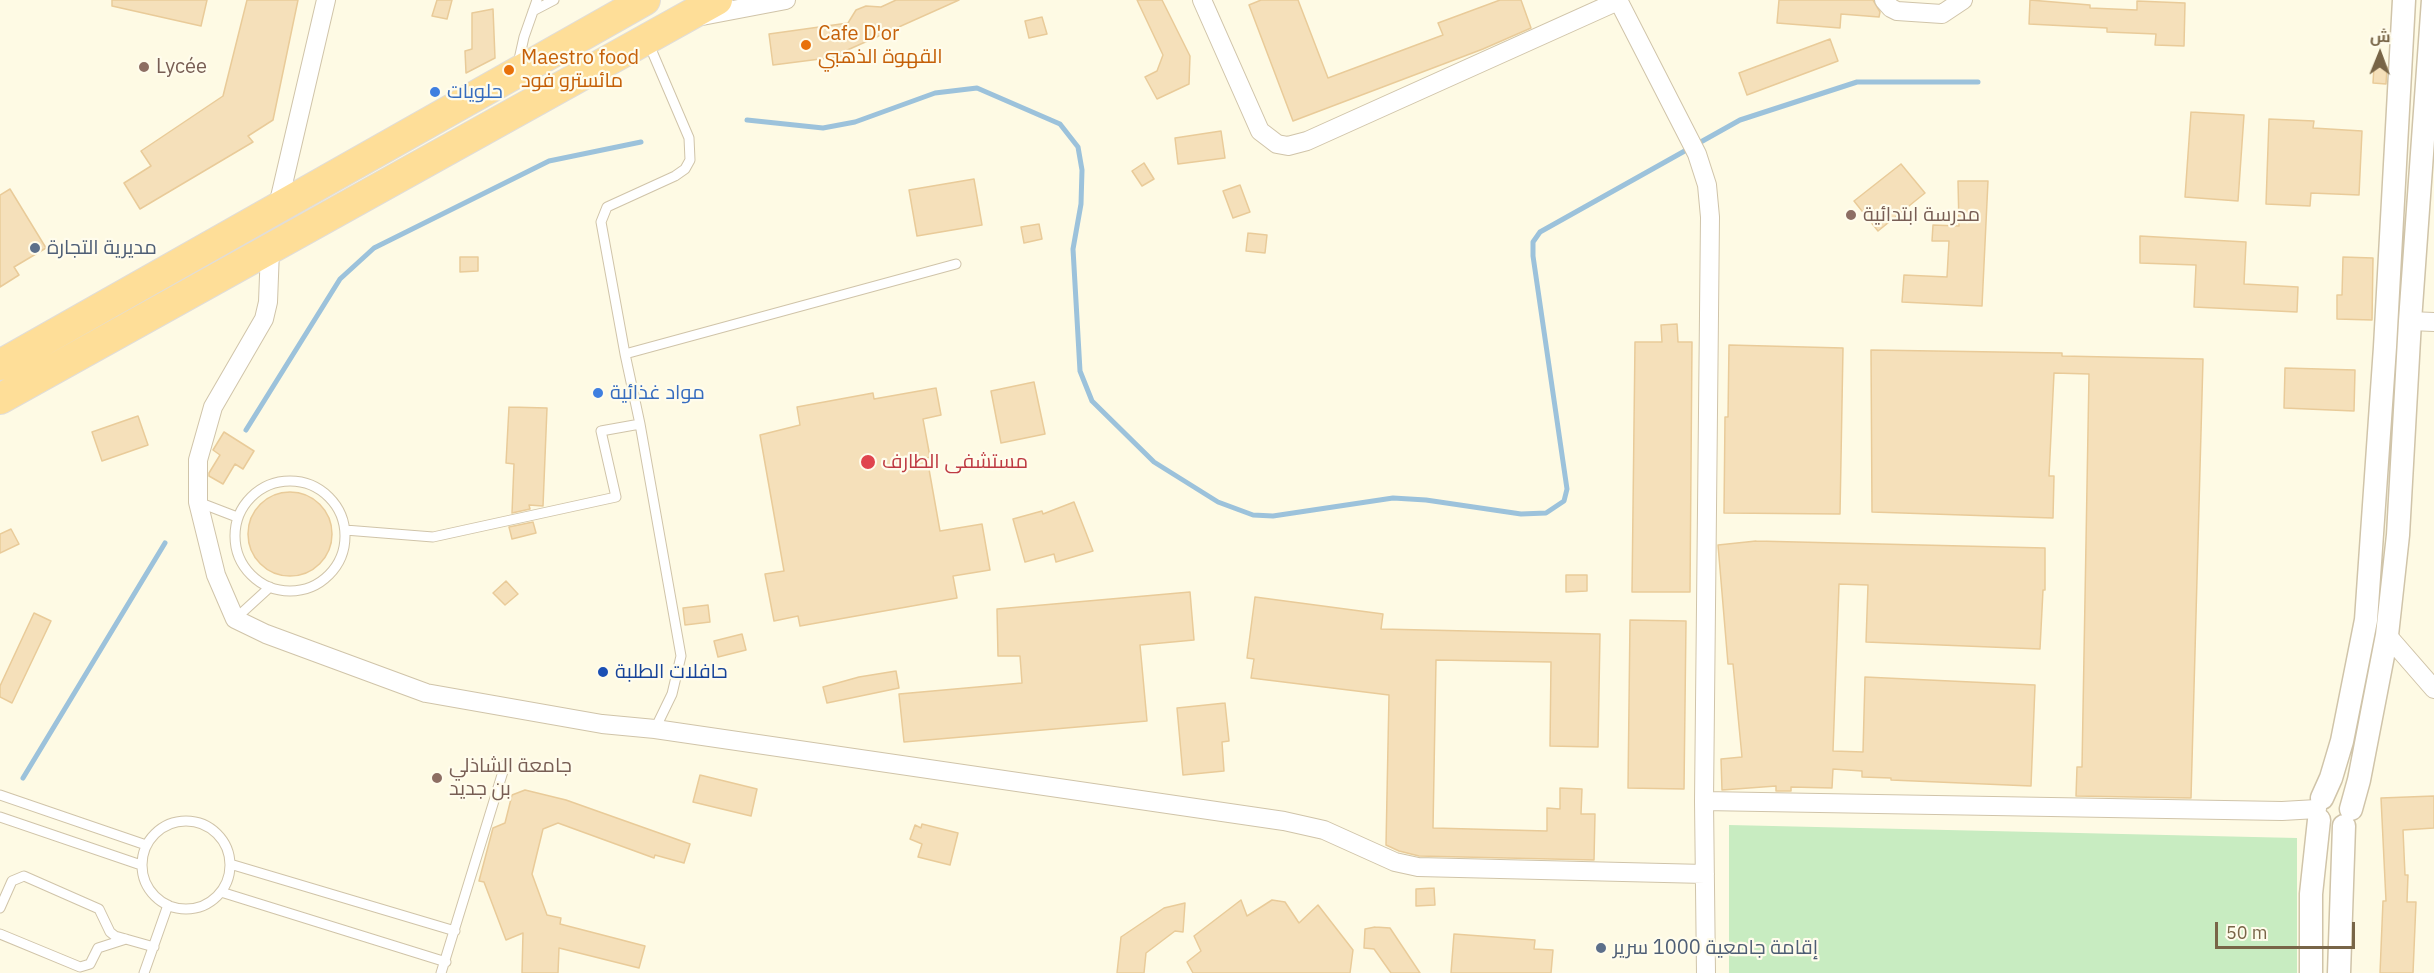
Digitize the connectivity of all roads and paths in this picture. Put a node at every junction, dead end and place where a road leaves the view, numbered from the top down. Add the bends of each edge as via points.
1 (326, 0) edge
2 (537, 0) edge
3 (554, 0) edge
4 (645, 0) edge
5 (717, 0) edge
6 (786, 0) edge
7 (1202, 0) edge
8 (1618, 0) edge
9 (1884, 0) edge
10 (1963, 0) edge
11 (2404, 0) edge
12 (2433, 0) edge
13 (533, 11) junction
14 (685, 19) junction
15 (646, 39) junction
16 (521, 89) junction
17 (277, 210) junction
18 (270, 249) junction
19 (956, 264) dead end
20 (2410, 321) junction
21 (2434, 322) edge
22 (625, 354) junction
23 (0, 365) edge
24 (0, 399) edge
25 (640, 424) junction
26 (198, 502) junction
27 (237, 517) junction
28 (345, 530) junction
29 (270, 587) junction
30 (236, 619) junction
31 (2386, 635) junction
32 (2434, 688) edge
33 (655, 729) junction
34 (505, 765) dead end
35 (0, 795) edge
36 (1704, 801) junction
37 (2320, 809) junction
38 (0, 817) edge
39 (2348, 817) junction
40 (146, 845) junction
41 (230, 864) junction
42 (141, 865) junction
43 (1705, 874) junction
44 (221, 892) junction
45 (168, 906) junction
46 (0, 908) edge
47 (455, 931) junction
48 (0, 934) edge
49 (126, 939) junction
50 (154, 947) junction
51 (446, 963) junction
52 (144, 973) edge
53 (441, 973) edge
54 (1706, 973) edge
55 (2311, 973) edge
56 (2339, 973) edge

1 - 17 street
2 - 13 lane
3 - 13 lane
4 - 16 highway
5 - 14 highway
6 - 14 street
7 - 8 street via 1260,131 1277,144 1288,146 1307,141
8 - 36 street via 1697,154 1707,185 1710,217
9 - 10 street via 1897,11 1942,14
11 - 37 street via 2366,620 2342,741
12 - 20 street
13 - 16 lane via 524,37
14 - 15 highway
15 - 16 highway
15 - 22 lane via 689,138 690,160 675,176 607,207 602,214
16 - 17 highway
16 - 18 highway
17 - 23 highway
18 - 24 highway
18 - 26 street via 264,320 213,407 198,460
19 - 22 lane
20 - 21 street
20 - 31 street via 2398,535
22 - 25 lane
25 - 28 lane via 601,431 616,497 433,537
25 - 33 lane via 681,656 672,694
26 - 27 lane
26 - 30 street via 216,575
27 - 28 lane via 260,489 276,482 294,481 326,494 338,507
27 - 29 lane via 234,536 238,555 247,571
28 - 29 lane via 341,559 316,585 298,591
29 - 30 lane
30 - 33 street via 266,634 426,693 603,724
31 - 32 street
31 - 39 street via 2359,780
33 - 43 street via 1284,821 1324,830 1395,862 1418,867
34 - 47 lane
35 - 40 lane
36 - 37 street
36 - 43 street
37 - 39 street via 2328,828 2339,828
37 - 39 street via 2335,794 2341,795 2350,803
37 - 55 street via 2311,894
38 - 42 lane
39 - 56 street
40 - 41 lane via 166,825 194,821 219,836
40 - 42 lane
41 - 44 lane
41 - 47 lane
42 - 45 lane via 147,886
43 - 54 street
44 - 45 lane via 196,908
44 - 51 lane
45 - 50 lane
46 - 49 lane via 12,882 24,876 99,909 112,934
47 - 51 lane
48 - 49 lane via 80,967 90,964 98,948
49 - 50 lane
50 - 52 lane
51 - 53 lane

